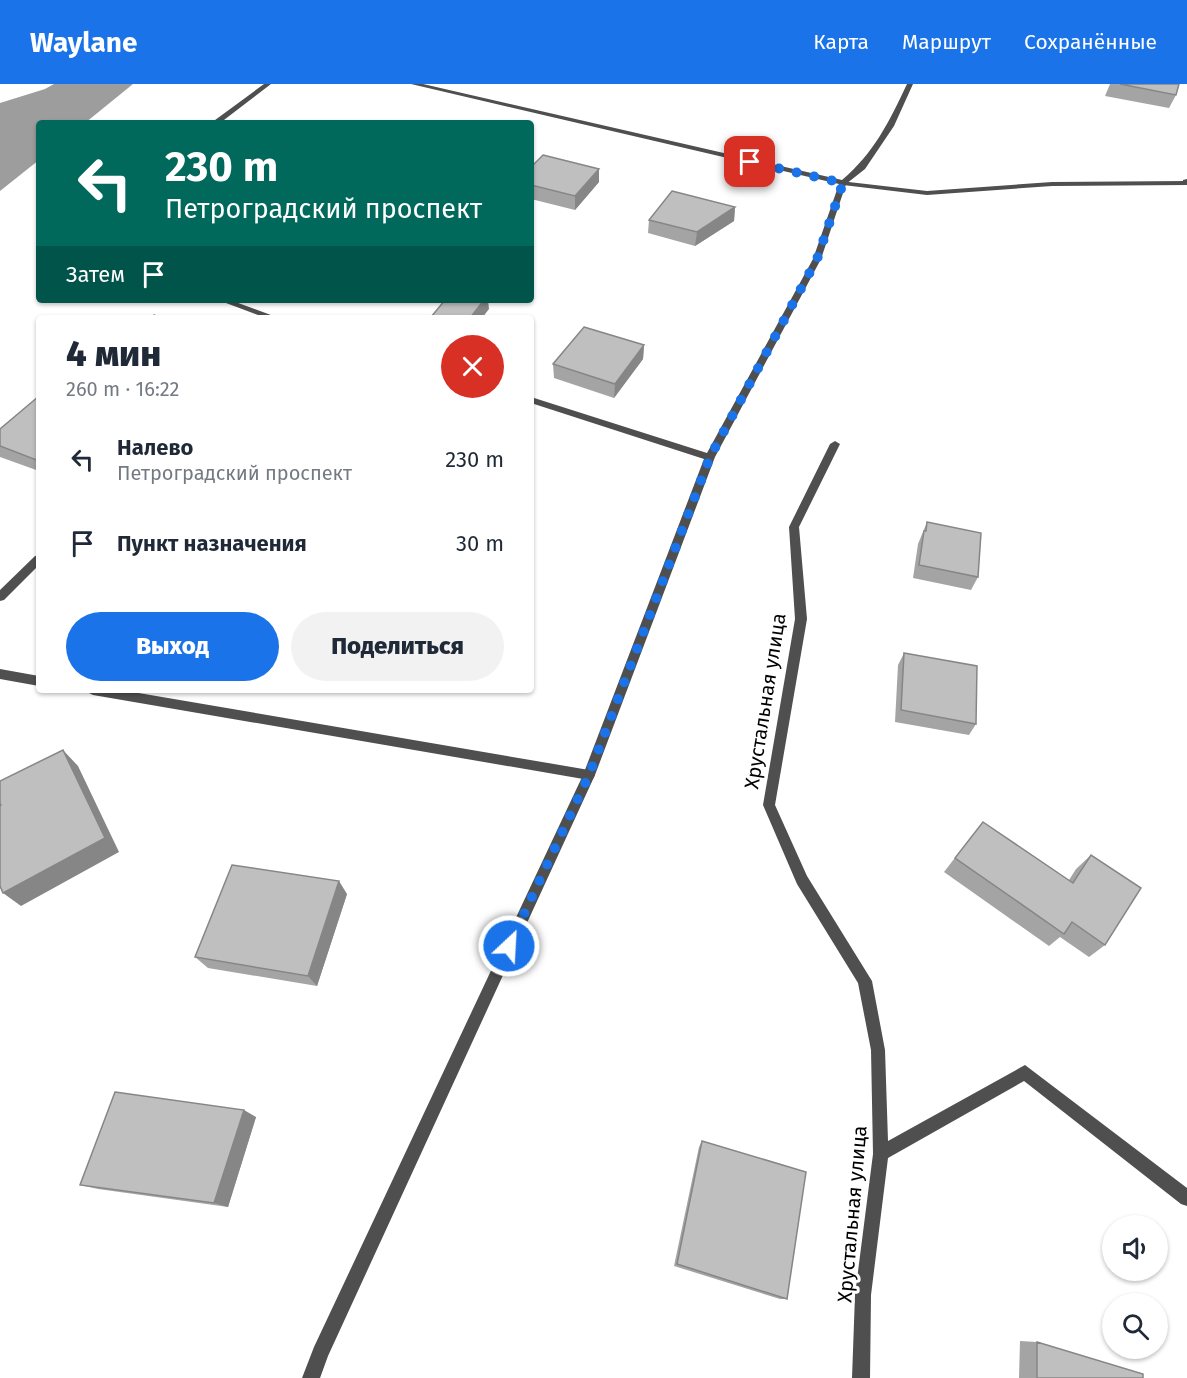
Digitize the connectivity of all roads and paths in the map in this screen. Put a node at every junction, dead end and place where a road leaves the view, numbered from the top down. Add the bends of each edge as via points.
1 (268, 84) edge
2 (414, 84) edge
3 (909, 84) edge
4 (219, 120) edge
5 (1186, 182) edge
6 (843, 183) junction
7 (231, 303) edge
8 (266, 315) edge
9 (534, 401) edge
10 (835, 444) dead end
11 (710, 457) junction
12 (36, 562) edge
13 (0, 597) edge
14 (0, 674) edge
15 (36, 680) edge
16 (111, 693) edge
17 (589, 775) junction
18 (881, 1154) junction
19 (1187, 1198) edge
20 (311, 1378) edge
21 (861, 1378) edge

1 - 4 street
2 - 6 street
3 - 6 street via 890,126 861,167
5 - 6 street via 1052,184 927,194
6 - 11 street via 817,259
7 - 8 street
9 - 11 street
10 - 18 street, Хрустальная улица via 794,527 801,620 769,804 802,880 865,981 878,1050
11 - 17 street
12 - 13 street
14 - 15 street
16 - 17 street
17 - 20 street
18 - 19 street via 1024,1072
18 - 21 street, Хрустальная улица via 863,1295

